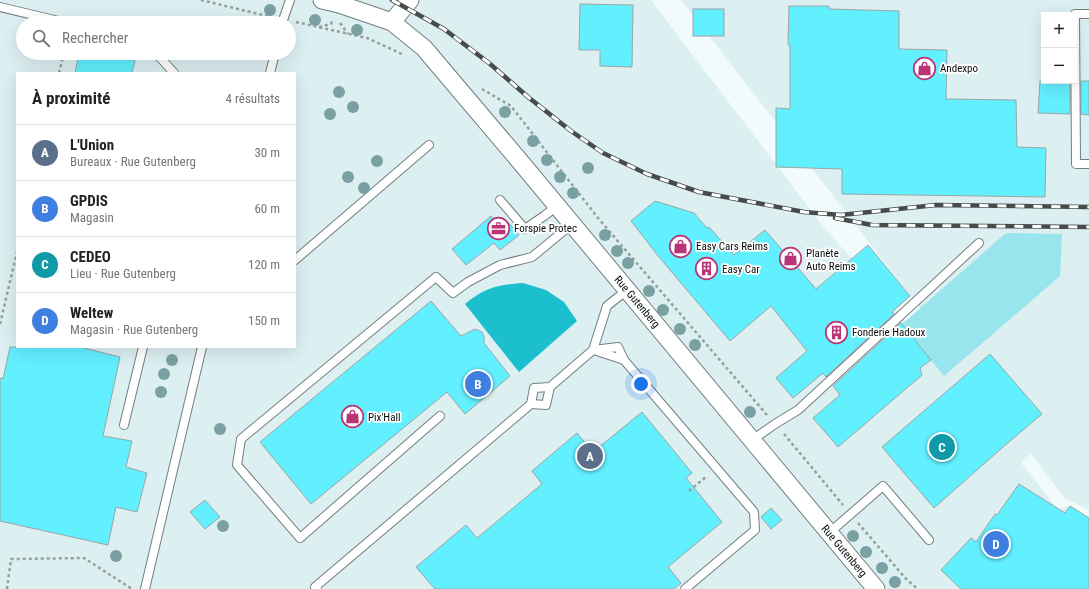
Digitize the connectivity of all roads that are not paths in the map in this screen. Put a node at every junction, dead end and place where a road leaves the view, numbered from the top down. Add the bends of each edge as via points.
1 (290, 0) edge
2 (322, 0) edge
3 (410, 0) edge
4 (0, 7) edge
5 (1089, 14) edge
6 (38, 16) edge
7 (284, 16) edge
8 (392, 22) junction
9 (162, 60) edge
10 (273, 60) edge
11 (173, 72) edge
12 (270, 72) edge
13 (428, 145) dead end
14 (1089, 164) edge
15 (500, 200) dead end
16 (557, 206) junction
17 (572, 224) junction
18 (979, 243) dead end
19 (296, 259) edge
20 (627, 290) junction
21 (143, 348) edge
22 (202, 348) edge
23 (593, 350) junction
24 (550, 387) junction
25 (531, 404) junction
26 (440, 416) dead end
27 (124, 425) dead end
28 (752, 440) junction
29 (830, 533) junction
30 (929, 540) dead end
31 (145, 589) edge
32 (317, 589) edge
33 (685, 589) edge
34 (876, 589) edge

1 - 7 lane
2 - 8 street
3 - 8 street
4 - 6 lane
5 - 14 lane via 1075,14 1075,22 1076,164
8 - 16 street, Rue Gutenberg via 424,48
9 - 11 lane
10 - 12 lane
13 - 19 lane
15 - 16 lane via 525,229
16 - 17 street, Rue Gutenberg
17 - 20 street, Rue Gutenberg
17 - 26 lane via 532,257 500,265 452,293 436,277 241,439 238,465 300,538
18 - 28 lane via 798,410
20 - 23 lane via 606,306
20 - 28 street, Rue Gutenberg
21 - 27 lane
22 - 31 lane
23 - 24 lane
23 - 33 lane via 618,347 624,360 754,512 755,530
24 - 25 lane via 534,388
24 - 25 lane via 546,405
25 - 32 lane via 315,587
28 - 29 street, Rue Gutenberg
29 - 30 lane via 883,486
29 - 34 street, Rue Gutenberg

